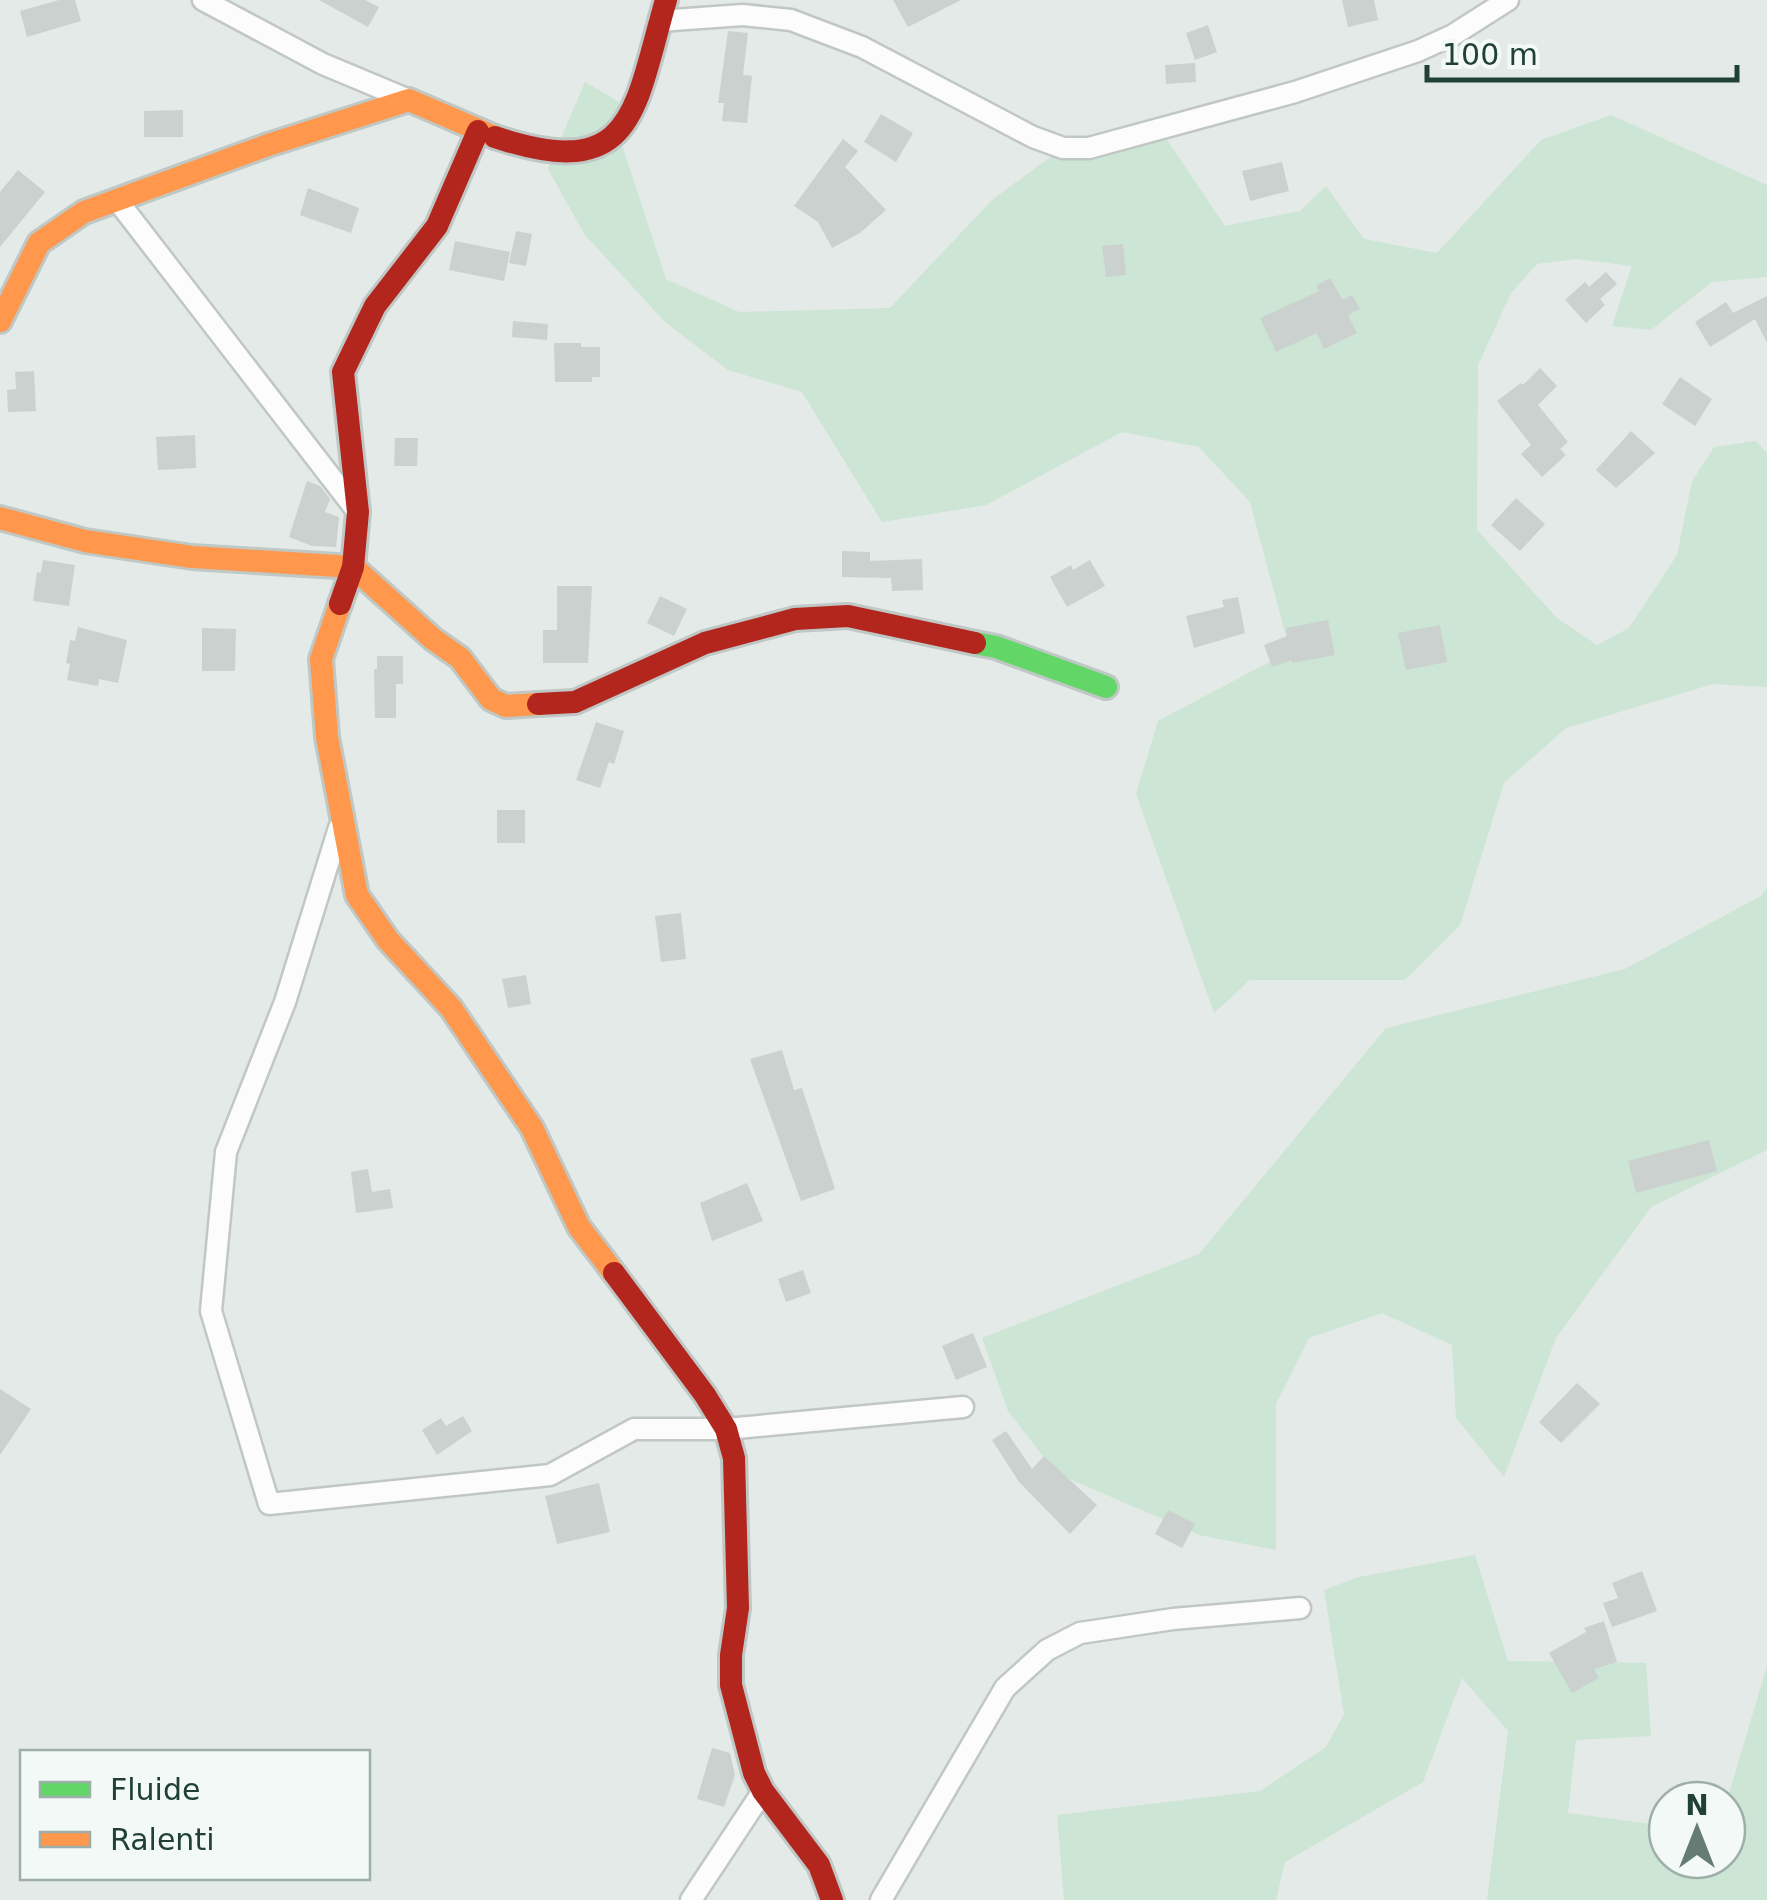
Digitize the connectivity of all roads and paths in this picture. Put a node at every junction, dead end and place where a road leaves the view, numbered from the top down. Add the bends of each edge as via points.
1 (202, 0) edge
2 (1508, 0) edge
3 (663, 11) edge
4 (408, 100) junction
5 (478, 131) junction
6 (117, 200) junction
7 (0, 322) edge
8 (358, 512) junction
9 (0, 518) edge
10 (353, 567) junction
11 (1106, 686) dead end
12 (342, 817) junction
13 (963, 1408) dead end
14 (726, 1429) junction
15 (1300, 1608) dead end
16 (762, 1791) junction
17 (691, 1900) edge
18 (832, 1900) edge
19 (881, 1900) edge

1 - 4 street
2 - 3 street via 1418,50 1295,92 1090,148 1063,148 1033,137 862,47 791,20
3 - 5 street via 631,109 600,148 575,155
4 - 5 street
4 - 6 street
5 - 8 street via 437,226 375,306 343,372
6 - 7 street via 84,212 39,243
6 - 8 street
8 - 10 street
9 - 10 street via 85,541 192,558
10 - 11 street via 506,706 576,702 704,643 795,620 848,616 996,647
10 - 12 street via 322,659
12 - 14 street via 357,895 451,1008 532,1128 578,1227
12 - 14 street via 285,1002 226,1152 212,1311 269,1504 550,1475 634,1429
13 - 14 street
14 - 16 street via 734,1458 738,1608 731,1686
15 - 19 street via 1080,1633 1047,1650 1005,1688
16 - 17 street
16 - 18 street via 819,1865

